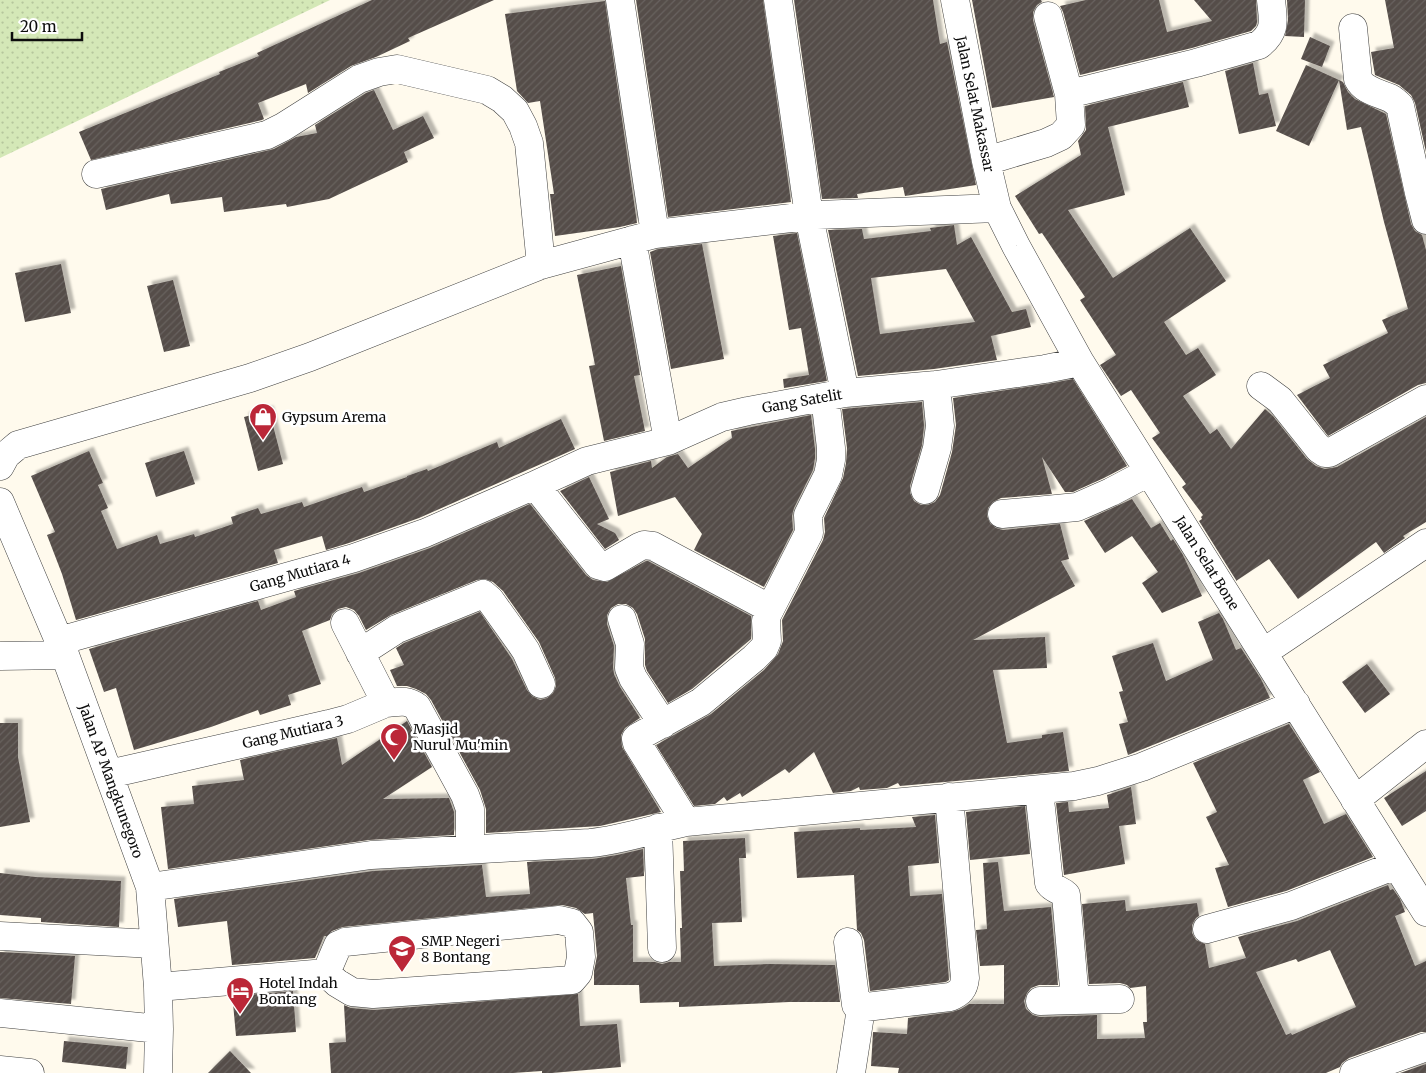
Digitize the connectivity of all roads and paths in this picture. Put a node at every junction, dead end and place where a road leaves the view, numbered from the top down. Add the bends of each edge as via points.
1 (620, 0) edge
2 (778, 0) edge
3 (954, 0) edge
4 (1271, 0) edge
5 (1048, 16) dead end
6 (1353, 28) dead end
7 (1069, 94) junction
8 (986, 161) junction
9 (96, 174) dead end
10 (1422, 192) edge
11 (997, 208) junction
12 (809, 216) junction
13 (1426, 220) edge
14 (643, 237) junction
15 (541, 265) junction
16 (1080, 362) junction
17 (936, 385) junction
18 (1261, 386) dead end
19 (835, 395) junction
20 (1426, 399) edge
21 (668, 441) junction
22 (0, 466) edge
23 (1149, 472) junction
24 (535, 485) junction
25 (925, 490) dead end
26 (0, 502) edge
27 (1002, 514) dead end
28 (1426, 543) edge
29 (769, 608) junction
30 (622, 619) dead end
31 (345, 623) dead end
32 (62, 648) junction
33 (1264, 652) junction
34 (360, 653) junction
35 (0, 656) edge
36 (540, 684) dead end
37 (386, 703) junction
38 (1296, 704) junction
39 (663, 724) junction
40 (1426, 744) edge
41 (109, 774) junction
42 (1039, 790) junction
43 (949, 797) junction
44 (1355, 800) junction
45 (686, 822) junction
46 (658, 828) junction
47 (470, 849) junction
48 (1396, 865) junction
49 (150, 887) junction
50 (1425, 907) edge
51 (1207, 929) dead end
52 (0, 936) edge
53 (848, 942) dead end
54 (154, 944) junction
55 (662, 948) dead end
56 (326, 973) junction
57 (158, 987) junction
58 (1120, 999) dead end
59 (1040, 1000) dead end
60 (1075, 1000) junction
61 (861, 1011) junction
62 (0, 1013) edge
63 (159, 1029) junction
64 (1426, 1047) edge
65 (0, 1070) edge
66 (30, 1073) edge
67 (158, 1073) edge
68 (851, 1073) edge
69 (1354, 1073) edge

1 - 14 street
2 - 12 street
3 - 8 street, Jalan Selat Makassar
4 - 7 street via 1273,26 1271,33 1259,45
5 - 7 street
6 - 10 street via 1358,80 1364,87 1393,99 1400,106
7 - 8 street via 1071,125 1061,136
8 - 11 street, Jalan Selat Makassar
9 - 15 street via 267,134 359,79 397,69 486,90 515,111 529,143
10 - 13 street
11 - 12 street
11 - 16 street, Jalan Selat Bone
12 - 14 street
12 - 19 street
14 - 15 street
14 - 21 street
15 - 22 street via 250,378 18,445 6,455
16 - 17 street, Gang Satelit
16 - 23 street, Jalan Selat Bone
17 - 19 street, Gang Satelit
17 - 25 street via 940,426
18 - 20 street via 1280,400 1325,453
19 - 21 street, Gang Satelit via 722,418
19 - 29 street via 828,475 808,515 809,533
21 - 24 street, Gang Satelit via 587,461
23 - 27 street via 1077,507
23 - 33 street, Jalan Selat Bone
24 - 29 street via 601,567 639,547 653,546
24 - 32 street, Gang Mutiara 4 via 426,533 354,558
26 - 32 street, Jalan AP Mangkunegoro
28 - 33 street
29 - 39 street via 764,648 701,702
30 - 39 street via 630,644 628,668
31 - 34 street
32 - 35 street, Gang Mutiara 4
32 - 41 street, Jalan AP Mangkunegoro
33 - 38 street, Jalan Selat Bone
34 - 36 street via 396,629 483,594 523,646
34 - 37 street
37 - 41 street, Gang Mutiara 3 via 329,724
37 - 47 street via 406,701 417,707 469,804
38 - 42 street via 1142,767 1098,781
38 - 44 street, Jalan Selat Bone
39 - 45 street via 636,739
40 - 44 street
41 - 49 street, Jalan AP Mangkunegoro
42 - 43 street
42 - 60 street via 1049,882 1052,888 1066,895
43 - 45 street
43 - 61 street via 965,978 962,991 950,997 866,1007
44 - 48 street, Jalan Selat Bone
45 - 46 street
46 - 47 street via 606,842
46 - 55 street
47 - 49 street via 371,855
48 - 50 street, Jalan Selat Bone
48 - 51 street via 1291,906
49 - 54 street, Jalan AP Mangkunegoro
52 - 54 street
53 - 61 street via 856,1005
54 - 57 street, Jalan AP Mangkunegoro
56 - 56 street via 338,946 344,942 558,920 572,923 579,932 581,957 578,973 572,980 373,994 352,992
56 - 57 street
57 - 63 street, Jalan AP Mangkunegoro
58 - 60 street
59 - 60 street
61 - 68 street
62 - 63 street
63 - 67 street, Jalan AP Mangkunegoro
64 - 69 street
65 - 66 street

